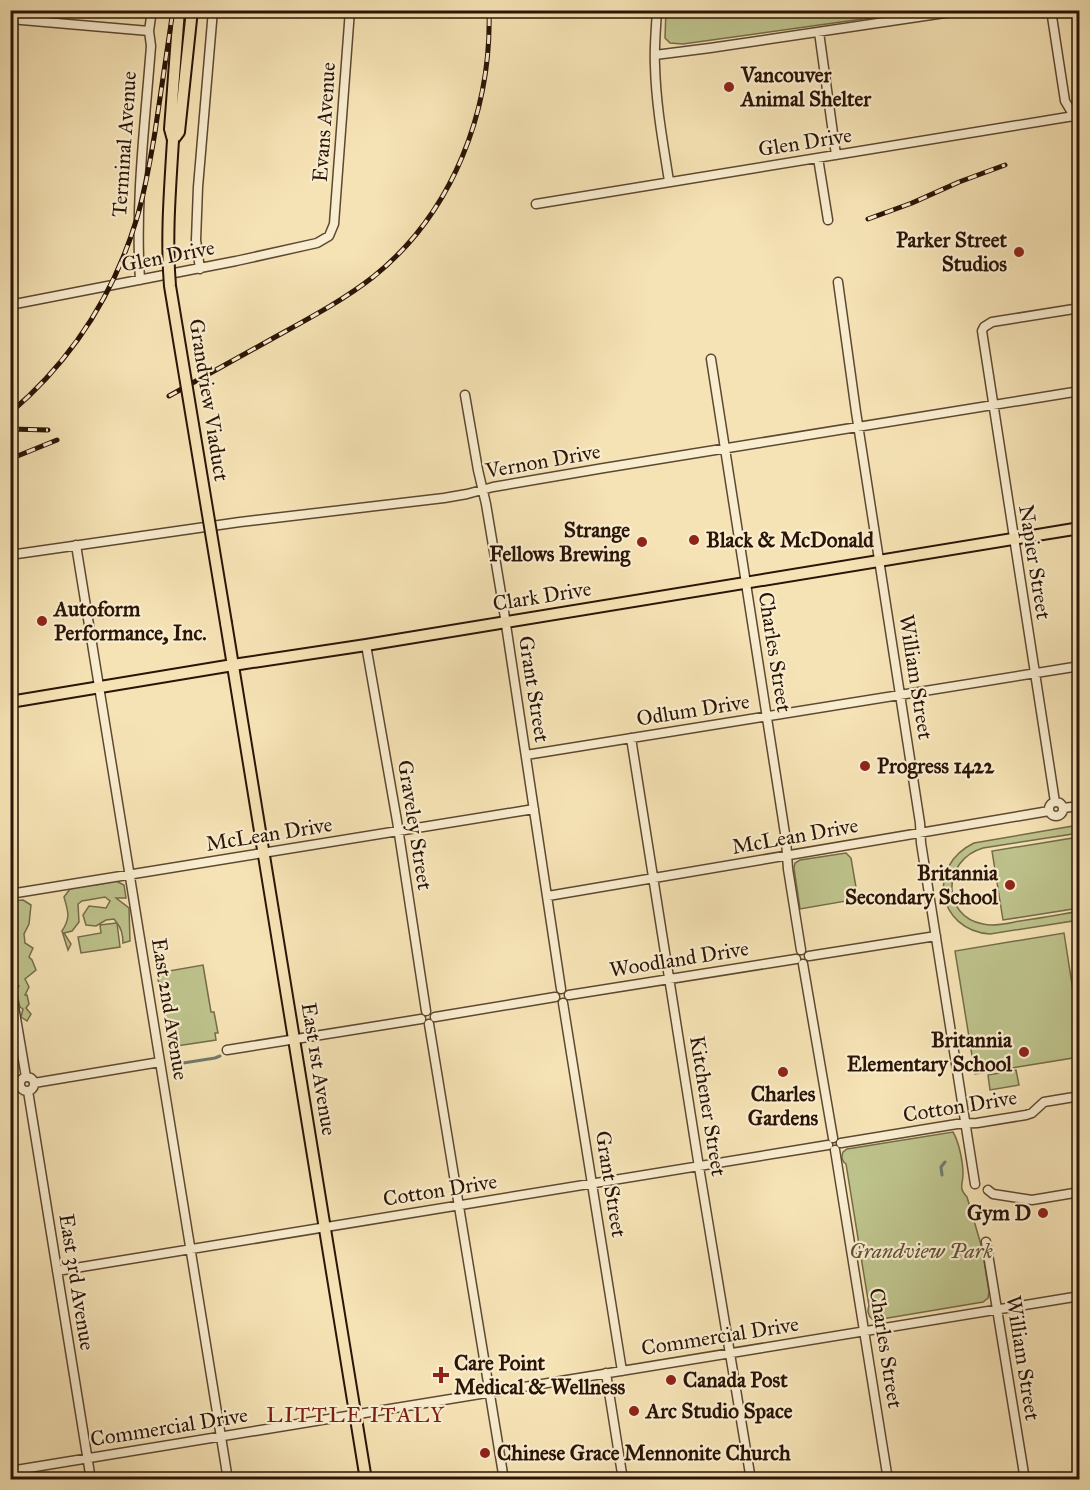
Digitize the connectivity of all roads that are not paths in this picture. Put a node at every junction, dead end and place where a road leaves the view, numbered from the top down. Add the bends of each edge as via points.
1 (152, 10) edge
2 (179, 10) edge
3 (192, 10) edge
4 (350, 10) edge
5 (657, 10) edge
6 (965, 10) edge
7 (1051, 10) edge
8 (212, 11) edge
9 (10, 19) edge
10 (149, 31) junction
11 (819, 32) junction
12 (655, 55) junction
13 (1078, 118) edge
14 (173, 140) junction
15 (836, 155) junction
16 (818, 158) junction
17 (669, 181) junction
18 (536, 204) dead end
19 (828, 220) dead end
20 (329, 236) joint
21 (200, 269) junction
22 (140, 280) junction
23 (838, 282) dead end
24 (10, 305) edge
25 (1080, 308) edge
26 (711, 359) dead end
27 (1080, 391) edge
28 (465, 395) dead end
29 (993, 405) junction
30 (859, 426) junction
31 (726, 448) junction
32 (482, 490) junction
33 (1080, 528) edge
34 (1013, 538) junction
35 (76, 545) junction
36 (10, 555) edge
37 (880, 560) junction
38 (746, 582) junction
39 (505, 621) junction
40 (366, 645) junction
41 (233, 665) junction
42 (1080, 666) edge
43 (1034, 674) junction
44 (99, 687) junction
45 (901, 695) junction
46 (10, 702) edge
47 (766, 716) junction
48 (632, 738) junction
49 (526, 755) junction
50 (1055, 802) junction
51 (1080, 806) edge
52 (1063, 808) junction
53 (534, 809) junction
54 (1049, 811) junction
55 (398, 831) junction
56 (921, 833) junction
57 (264, 853) junction
58 (787, 856) junction
59 (130, 874) junction
60 (654, 878) junction
61 (10, 894) edge
62 (548, 896) junction
63 (936, 936) junction
64 (802, 957) junction
65 (669, 979) junction
66 (10, 983) edge
67 (561, 989) junction
68 (569, 995) junction
69 (555, 997) junction
70 (563, 1003) junction
71 (425, 1018) junction
72 (294, 1040) junction
73 (227, 1050) dead end
74 (160, 1062) junction
75 (26, 1077) junction
76 (34, 1083) junction
77 (15, 1086) edge
78 (28, 1091) junction
79 (1080, 1096) edge
80 (966, 1123) junction
81 (834, 1144) junction
82 (699, 1167) junction
83 (592, 1183) junction
84 (975, 1184) dead end
85 (988, 1190) dead end
86 (1080, 1192) edge
87 (459, 1205) junction
88 (326, 1227) junction
89 (986, 1242) dead end
90 (192, 1249) junction
91 (57, 1271) junction
92 (1080, 1296) edge
93 (997, 1309) junction
94 (865, 1331) junction
95 (730, 1353) junction
96 (622, 1371) junction
97 (606, 1373) junction
98 (489, 1392) junction
99 (356, 1414) junction
100 (221, 1437) junction
101 (88, 1458) junction
102 (10, 1471) edge
103 (91, 1479) edge
104 (228, 1479) edge
105 (366, 1479) edge
106 (504, 1479) edge
107 (623, 1479) edge
108 (751, 1479) edge
109 (888, 1479) edge
110 (1025, 1479) edge

1 - 10 street, Terminal Avenue
2 - 14 main road via 170,129
3 - 14 main road via 179,132
4 - 20 street, Evans Avenue via 334,224
5 - 12 street
6 - 11 street
7 - 13 street via 1065,100
8 - 21 street via 196,240
9 - 10 street
10 - 22 street, Terminal Avenue via 138,213
11 - 12 street
11 - 15 street
12 - 17 street
13 - 15 street, Glen Drive
14 - 41 main road, Grandview Viaduct, bridge via 167,222 170,286
15 - 16 street, Glen Drive
16 - 17 street, Glen Drive
16 - 19 street
17 - 18 street, Glen Drive
20 - 21 street, Glen Drive via 317,243
21 - 22 street, Glen Drive
22 - 24 street, Glen Drive
23 - 30 street, William Street
25 - 29 street, Napier Street via 992,322 984,327 982,337
26 - 31 street, Charles Street
27 - 29 street, Vernon Drive
28 - 32 street, Grant Street
29 - 30 street, Vernon Drive
29 - 34 street, Napier Street
30 - 31 street, Vernon Drive
30 - 37 street, William Street
31 - 32 street, Vernon Drive
31 - 38 street, Charles Street
32 - 35 street, Vernon Drive
32 - 39 street, Grant Street
33 - 34 main road, Clark Drive
34 - 37 main road, Clark Drive
34 - 43 street, Napier Street
35 - 36 street, Vernon Drive
35 - 44 street, East 2nd Avenue
37 - 38 main road, Clark Drive
37 - 45 street, William Street
38 - 39 main road, Clark Drive
38 - 47 street, Charles Street
39 - 40 main road, Clark Drive
39 - 49 street, Grant Street
40 - 41 main road, Clark Drive
40 - 55 street, Graveley Street
41 - 44 main road, Clark Drive
41 - 57 main road, East 1st Avenue
42 - 43 street, Odlum Drive
43 - 45 street, Odlum Drive
43 - 50 street, Napier Street
44 - 46 main road, Clark Drive
44 - 59 street, East 2nd Avenue
45 - 47 street, Odlum Drive
45 - 56 street, William Street
47 - 48 street, Odlum Drive
47 - 58 street, Charles Street
48 - 49 street, Odlum Drive
48 - 60 street, Kitchener Street
49 - 53 street, Grant Street
50 - 52 street
50 - 54 street
51 - 52 street
52 - 54 street via 1057,816
53 - 55 street, McLean Drive
53 - 62 street, Grant Street
54 - 56 street, McLean Drive
55 - 57 street, McLean Drive
55 - 71 street, Graveley Street
56 - 58 street, McLean Drive
56 - 63 street, William Street
57 - 59 street, McLean Drive
57 - 72 main road, East 1st Avenue
58 - 60 street, McLean Drive
58 - 64 street, Charles Street
59 - 61 street, McLean Drive
59 - 74 street, East 2nd Avenue
60 - 62 street, McLean Drive
60 - 65 street, Kitchener Street
62 - 67 street, Grant Street
63 - 64 street, Woodland Drive
63 - 80 street, William Street
64 - 65 street, Woodland Drive
64 - 81 street, Charles Street
65 - 68 street, Woodland Drive
65 - 82 street, Kitchener Street
66 - 75 street
67 - 68 street
67 - 69 street
68 - 70 street
69 - 70 street
69 - 71 street via 435,1017 433,1022
70 - 83 street, Grant Street
71 - 72 street
71 - 87 street, Graveley Street
72 - 73 street
72 - 88 main road, East 1st Avenue
74 - 76 street
74 - 90 street, East 2nd Avenue
75 - 76 street
75 - 77 street
76 - 78 street
77 - 78 street
78 - 91 street, East 3rd Avenue
79 - 80 street, Cotton Drive via 1044,1102 1026,1115
80 - 81 street, Cotton Drive
80 - 84 street, William Street
81 - 82 street, Cotton Drive
81 - 94 street, Charles Street
82 - 83 street, Cotton Drive
82 - 95 street, Kitchener Street
83 - 87 street, Cotton Drive
83 - 96 street, Grant Street
85 - 86 street via 1032,1200
87 - 88 street, Cotton Drive
87 - 98 street, Graveley Street
88 - 90 street, Cotton Drive
88 - 99 main road, East 1st Avenue
89 - 93 street, William Street
90 - 91 street, Cotton Drive
90 - 100 street, East 2nd Avenue
91 - 101 street, East 3rd Avenue
92 - 93 street, Commercial Drive
93 - 94 street, Commercial Drive
93 - 110 street, William Street
94 - 95 street, Commercial Drive
94 - 109 street, Charles Street
95 - 96 street, Commercial Drive
95 - 108 street, Kitchener Street
96 - 97 street, Commercial Drive
97 - 98 street, Commercial Drive
97 - 107 street
98 - 99 street, Commercial Drive
98 - 106 street, Graveley Street
99 - 100 street, Commercial Drive
99 - 105 main road, East 1st Avenue
100 - 101 street, Commercial Drive
100 - 104 street, East 2nd Avenue
101 - 102 street, Commercial Drive
101 - 103 street, East 3rd Avenue

